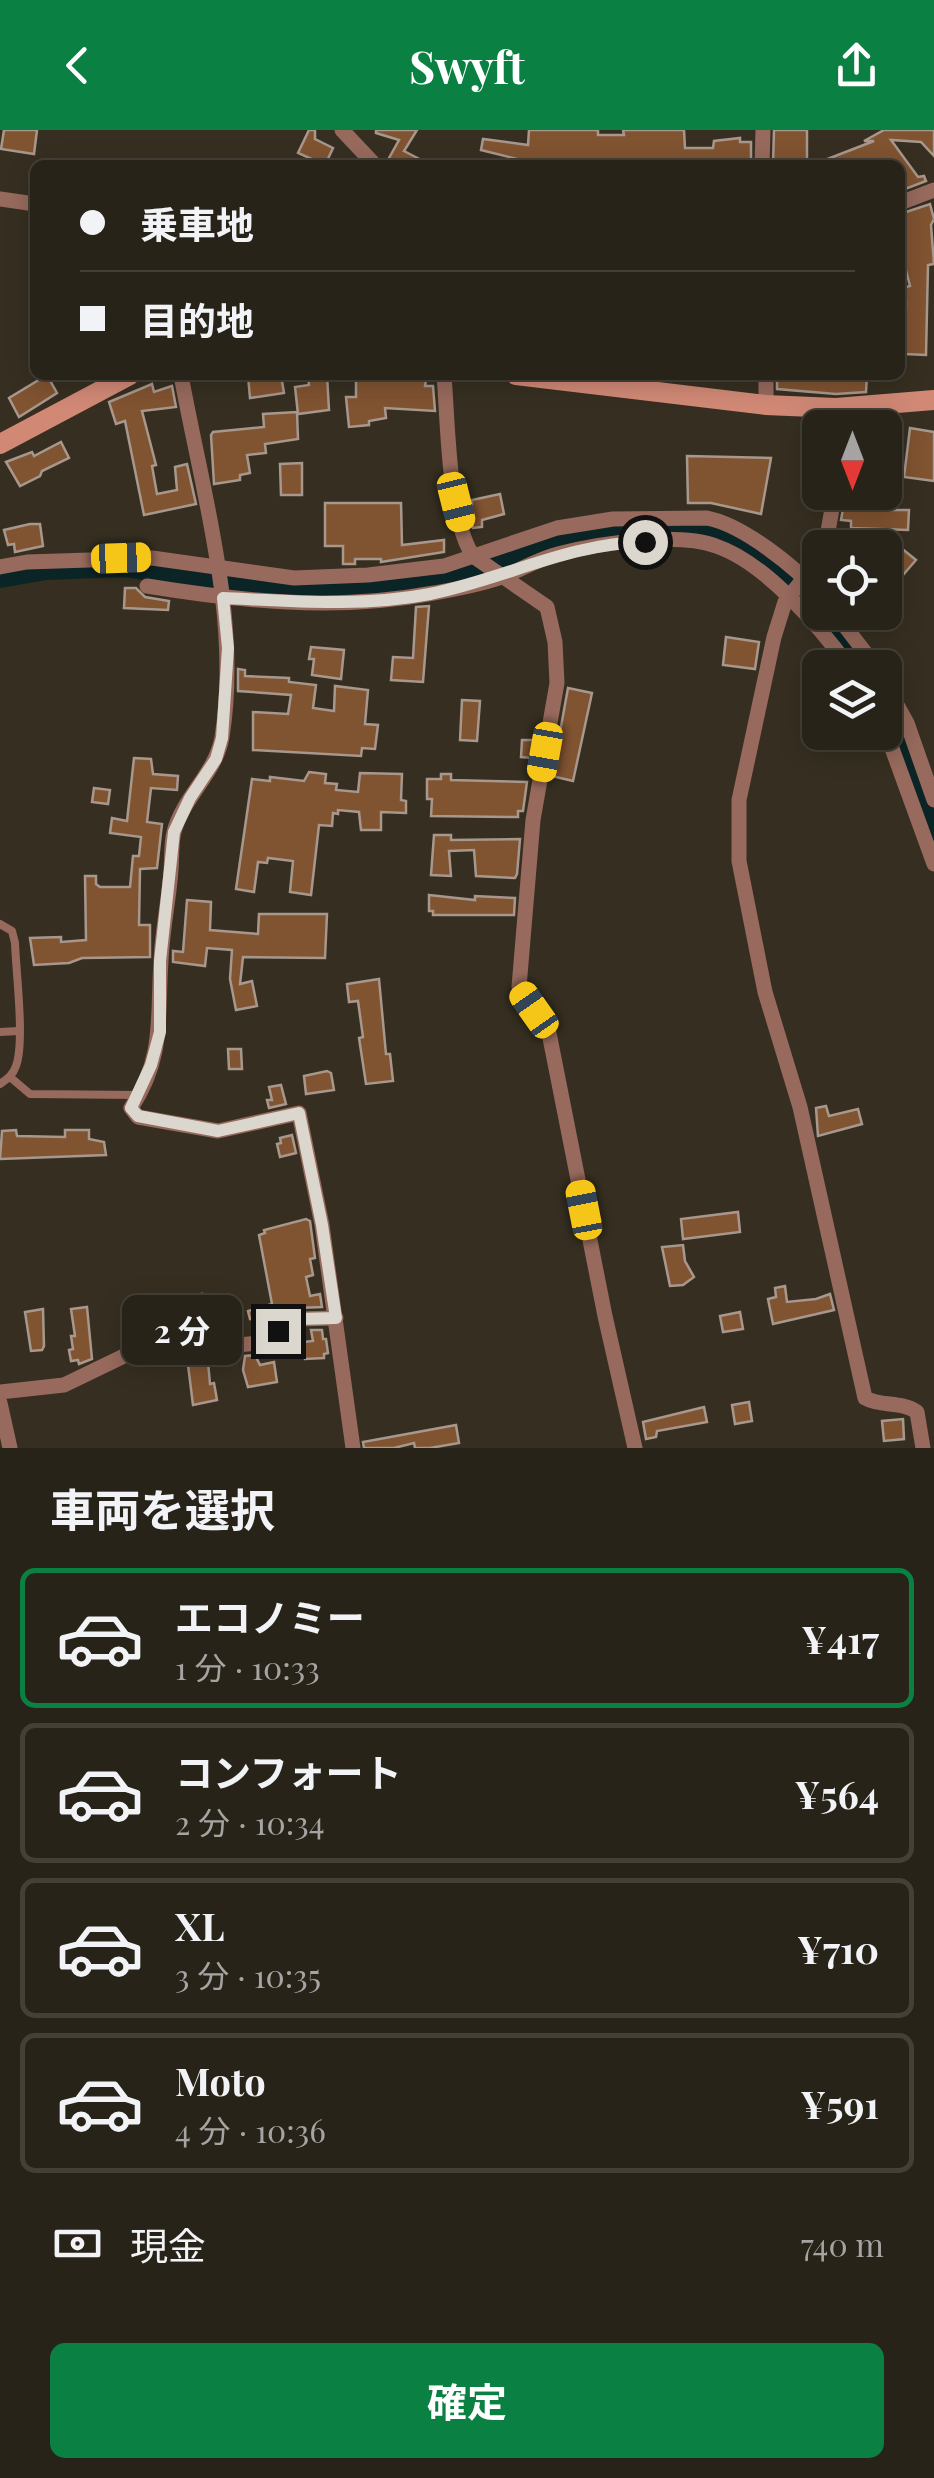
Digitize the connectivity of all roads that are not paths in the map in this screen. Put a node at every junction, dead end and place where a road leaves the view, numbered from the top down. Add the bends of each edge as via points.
1 (342, 130) edge
2 (763, 130) edge
3 (370, 160) edge
4 (762, 160) edge
5 (934, 190) edge
6 (0, 200) edge
7 (905, 202) edge
8 (30, 203) edge
9 (109, 380) edge
10 (182, 380) edge
11 (444, 380) edge
12 (558, 380) edge
13 (766, 380) edge
14 (934, 400) edge
15 (766, 405) junction
16 (880, 410) edge
17 (802, 412) edge
18 (0, 444) edge
19 (476, 559) junction
20 (0, 567) edge
21 (219, 569) junction
22 (500, 575) junction
23 (802, 578) edge
24 (802, 582) edge
25 (147, 586) dead end
26 (789, 597) junction
27 (223, 598) junction
28 (837, 650) edge
29 (902, 714) edge
30 (893, 750) edge
31 (934, 800) edge
32 (934, 864) edge
33 (0, 924) edge
34 (0, 1032) edge
35 (19, 1032) junction
36 (10, 1077) junction
37 (0, 1084) edge
38 (139, 1096) junction
39 (336, 1318) junction
40 (0, 1392) edge
41 (0, 1403) edge
42 (10, 1448) edge
43 (353, 1448) edge
44 (635, 1448) edge
45 (923, 1448) edge

1 - 3 street
2 - 4 street
5 - 7 street
6 - 8 street
9 - 18 main road
10 - 21 street
11 - 19 street via 456,502 466,546
12 - 15 main road
13 - 15 street
14 - 16 main road
15 - 17 main road
19 - 21 street via 294,578
19 - 22 street
19 - 23 street via 557,528 706,518 739,530
20 - 21 street via 152,558
21 - 27 street
22 - 26 street via 580,548 694,541 727,550
22 - 27 street via 426,595 319,602
22 - 44 street via 547,608 557,683 532,820 519,987 550,1032
24 - 26 street
25 - 27 street
26 - 28 street
26 - 45 street via 739,800 739,861 764,992 800,1107 865,1398 917,1412
27 - 38 street via 228,648 222,738 174,832 160,1032
29 - 31 street
30 - 32 street
33 - 35 lane via 12,931 15,943
34 - 35 lane
35 - 36 lane via 18,1063
36 - 37 lane
36 - 38 lane via 30,1094
38 - 39 street via 131,1108 138,1116 218,1131 299,1113
39 - 40 street via 297,1319 260,1343 124,1356 64,1385
39 - 43 street
41 - 42 street

